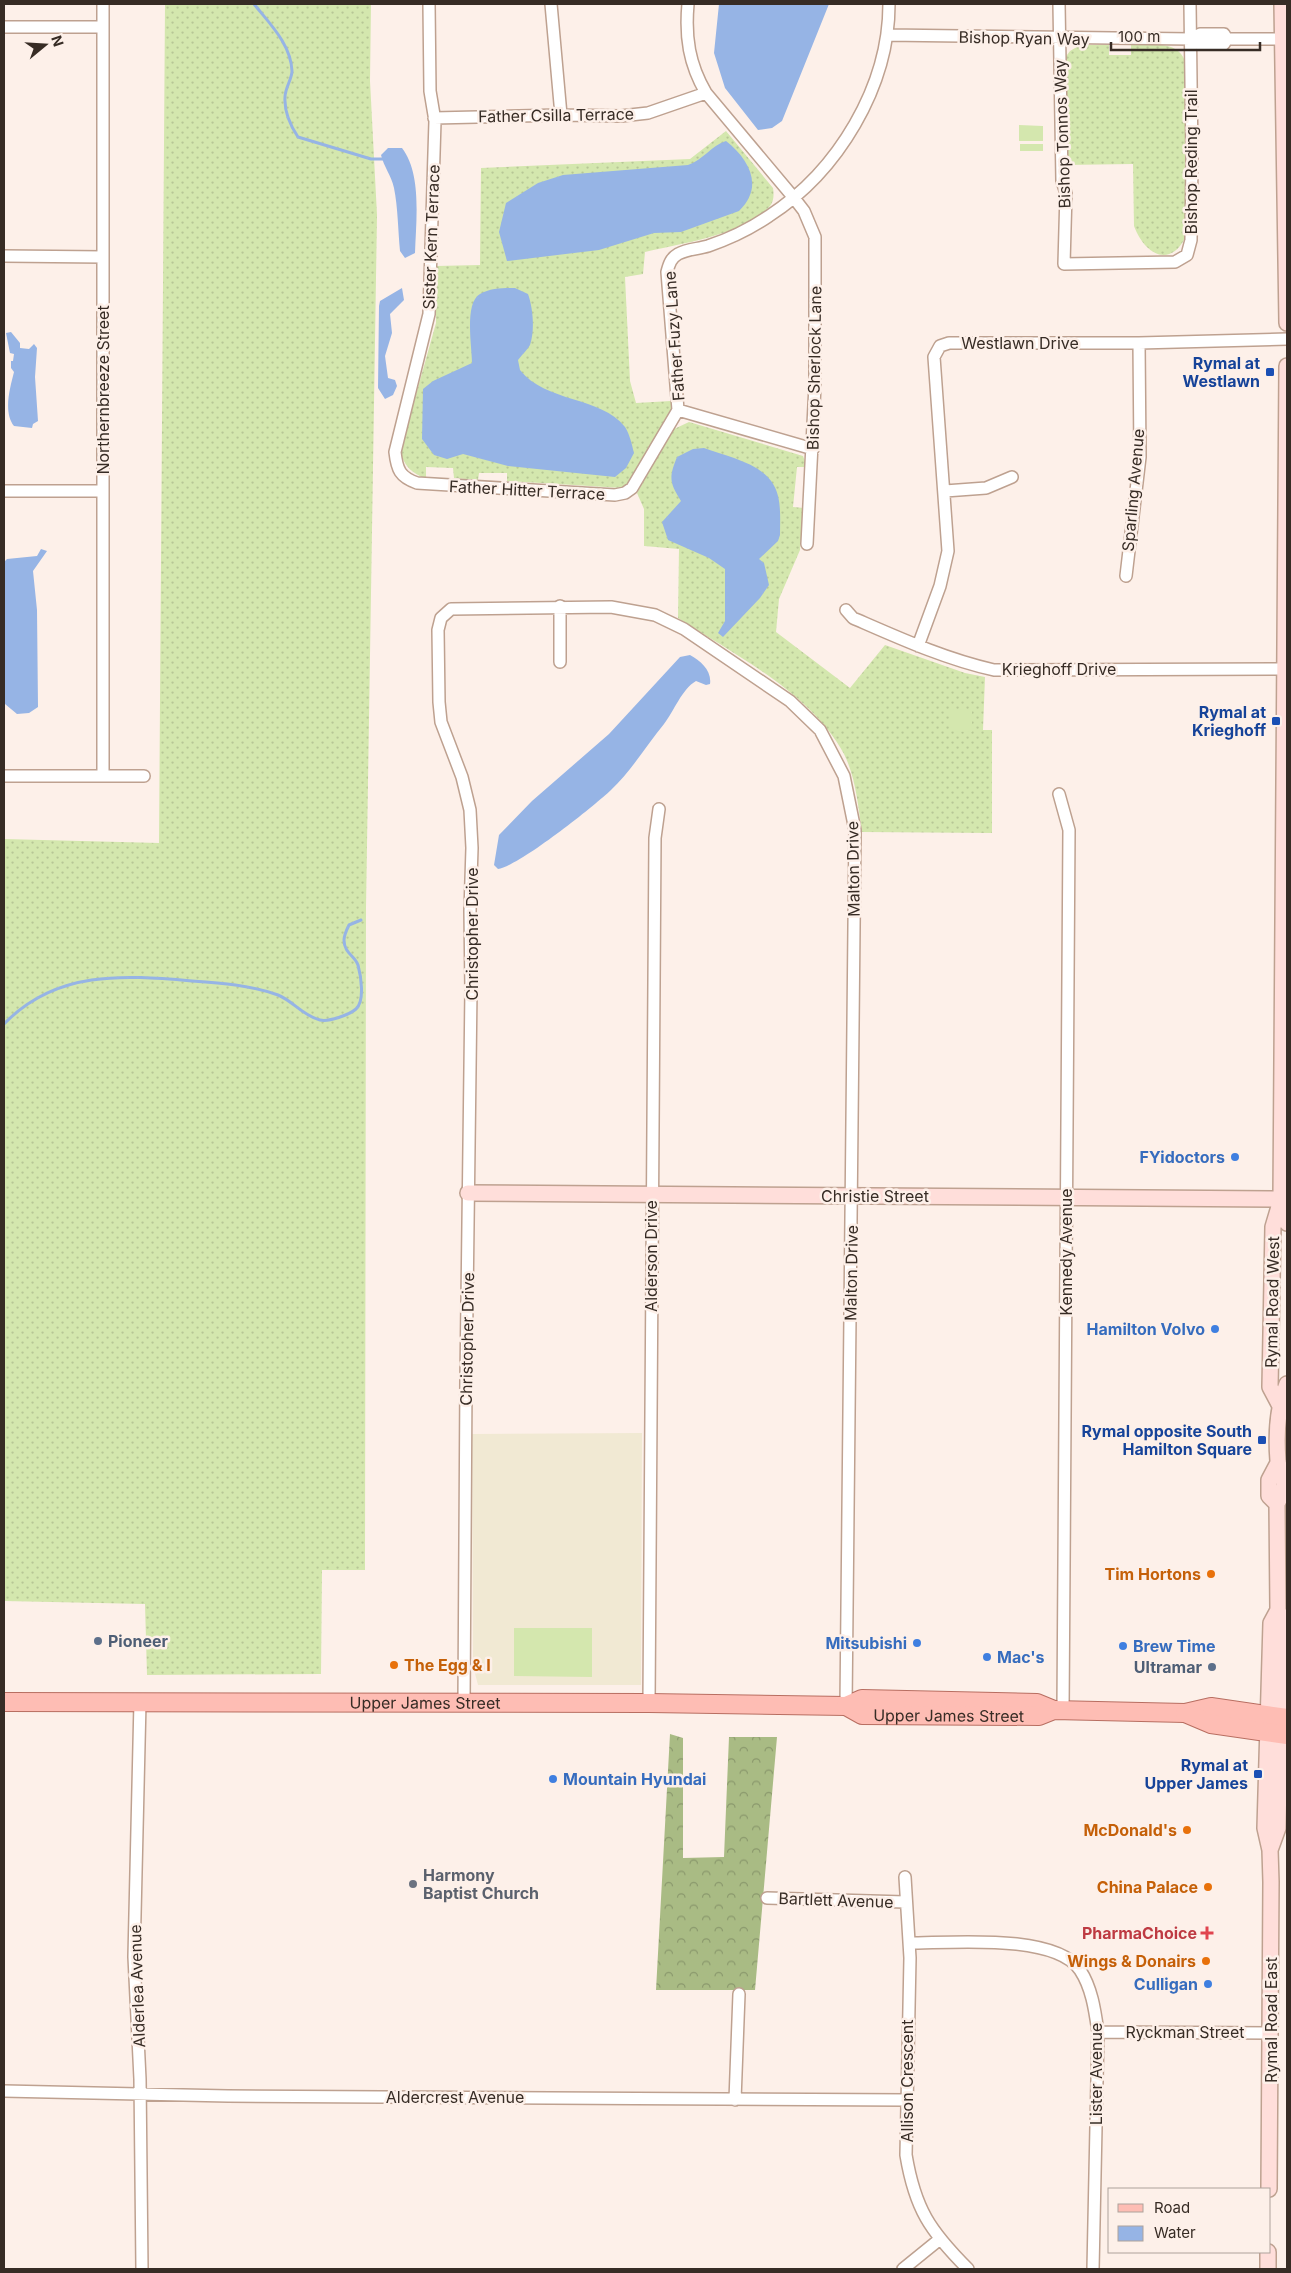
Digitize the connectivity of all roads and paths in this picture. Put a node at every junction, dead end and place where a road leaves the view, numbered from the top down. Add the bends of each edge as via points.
1 (104, 4) edge
2 (429, 4) edge
3 (552, 4) edge
4 (688, 4) edge
5 (889, 4) edge
6 (1059, 4) edge
7 (1190, 4) edge
8 (1282, 4) edge
9 (4, 27) edge
10 (104, 27) junction
11 (887, 35) junction
12 (1058, 38) junction
13 (1191, 39) junction
14 (1286, 41) edge
15 (706, 93) junction
16 (561, 115) junction
17 (434, 118) junction
18 (794, 198) junction
19 (4, 256) edge
20 (103, 257) junction
21 (1064, 264) joint
22 (1287, 323) edge
23 (1287, 339) edge
24 (1139, 344) junction
25 (1287, 366) edge
26 (678, 410) junction
27 (813, 449) junction
28 (397, 468) joint
29 (1012, 477) dead end
30 (4, 491) edge
31 (103, 491) junction
32 (945, 491) junction
33 (807, 544) dead end
34 (1126, 576) dead end
35 (560, 606) junction
36 (846, 610) dead end
37 (918, 646) junction
38 (560, 662) dead end
39 (1285, 669) junction
40 (834, 754) joint
41 (4, 776) edge
42 (103, 776) junction
43 (144, 776) dead end
44 (1060, 794) dead end
45 (659, 809) dead end
46 (1285, 850) edge
47 (468, 1193) junction
48 (651, 1195) junction
49 (852, 1196) junction
50 (1066, 1198) junction
51 (1284, 1199) edge
52 (1287, 1223) edge
53 (1287, 1384) edge
54 (1279, 1404) junction
55 (1278, 1610) joint
56 (4, 1702) edge
57 (140, 1702) junction
58 (464, 1703) junction
59 (649, 1703) junction
60 (846, 1706) junction
61 (1058, 1710) junction
62 (1278, 1725) edge
63 (905, 1877) dead end
64 (767, 1898) dead end
65 (904, 1902) junction
66 (909, 1942) junction
67 (739, 1994) dead end
68 (1098, 2032) junction
69 (1271, 2032) junction
70 (4, 2091) edge
71 (140, 2094) junction
72 (735, 2100) junction
73 (907, 2100) junction
74 (1269, 2188) edge
75 (940, 2239) junction
76 (1268, 2253) edge
77 (142, 2269) edge
78 (903, 2269) edge
79 (968, 2269) edge
80 (1094, 2269) edge
81 (1268, 2269) edge

1 - 10 street, Northernbreeze Street
2 - 17 street, Sister Kern Terrace via 430,91
3 - 16 street
4 - 15 street, Bishop Sherlock Lane via 688,50 696,76
5 - 11 street
6 - 12 street, Bishop Tonnos Way
7 - 13 street, Bishop Reding Trail
8 - 14 main road
9 - 10 street
10 - 20 street, Northernbreeze Street
11 - 12 street, Bishop Ryan Way
11 - 18 street via 876,80 854,124 829,163
12 - 13 street, Bishop Ryan Way
12 - 21 street, Bishop Tonnos Way via 1062,181 1066,193
13 - 14 street, Bishop Ryan Way via 1200,44 1224,44 1227,39
13 - 21 street, Bishop Reding Trail via 1191,240 1187,255 1175,262
14 - 22 main road
15 - 16 street, Father Csilla Terrace via 648,113
15 - 18 street, Bishop Sherlock Lane
16 - 17 street, Father Csilla Terrace
17 - 28 street, Sister Kern Terrace via 429,314 395,452
18 - 26 street, Father Fuzy Lane via 739,234 679,253 669,262 667,272
18 - 27 street, Bishop Sherlock Lane via 804,211 815,237
19 - 20 street
20 - 31 street, Northernbreeze Street
23 - 24 street, Westlawn Drive
24 - 32 street, Westlawn Drive via 949,343 940,346 934,357
24 - 34 street, Sparling Avenue via 1140,457
25 - 39 main road, Rymal Road West
26 - 27 street
26 - 28 street, Father Hitter Terrace via 632,488 625,494 417,483 403,478
27 - 33 street, Bishop Sherlock Lane
29 - 32 street via 986,488
30 - 31 street
31 - 42 street, Northernbreeze Street
32 - 37 street, Westlawn Drive via 948,551 940,586
35 - 38 street
35 - 40 street, Christopher Drive via 634,610 684,629 790,701 820,730
35 - 47 street, Christopher Drive via 451,608 441,618 438,630 442,722 470,810
36 - 37 street, Krieghoff Drive via 853,618
37 - 39 street, Krieghoff Drive via 994,670
39 - 46 main road, Rymal Road West
40 - 49 street, Malton Drive via 844,776 855,830
41 - 42 street
42 - 43 street
44 - 50 street, Kennedy Avenue via 1069,830
45 - 48 street, Alderson Drive via 655,838
46 - 51 main road, Rymal Road West
47 - 48 main road, Christie Street
47 - 58 street, Christopher Drive
48 - 49 main road, Christie Street
48 - 59 street, Alderson Drive
49 - 50 main road, Christie Street
49 - 60 street, Malton Drive
50 - 51 main road, Christie Street
50 - 61 street, Kennedy Avenue
51 - 52 main road, Rymal Road West
51 - 54 main road, Rymal Road West via 1274,1227 1270,1387
53 - 54 main road, Rymal Road West
54 - 55 main road, Rymal Road West via 1278,1463 1286,1479 1285,1491 1277,1504
55 - 62 main road, Rymal Road East via 1282,1620
56 - 57 main road, Upper James Street
57 - 58 main road, Upper James Street
57 - 71 street, Alderlea Avenue via 134,1956
58 - 59 main road, Upper James Street
59 - 60 main road, Upper James Street
60 - 61 main road, Upper James Street via 862,1714 879,1715 1039,1716
61 - 62 main road, Upper James Street via 1185,1713 1211,1724
62 - 69 main road, Rymal Road East via 1264,1828 1270,1850
63 - 65 street, Allison Crescent
64 - 65 street, Bartlett Avenue
65 - 66 street, Allison Crescent via 908,1902
66 - 68 street, Lister Avenue via 1003,1943 1055,1950 1080,1970 1093,2000
66 - 73 street, Allison Crescent
67 - 72 street
68 - 69 street, Ryckman Street
68 - 80 street, Lister Avenue
69 - 74 main road, Rymal Road East
70 - 71 street, Aldercrest Avenue
71 - 72 street, Aldercrest Avenue
71 - 77 street, Alderlea Avenue
72 - 73 street, Aldercrest Avenue
73 - 75 street, Allison Crescent via 906,2154 911,2186 924,2215
75 - 78 street
75 - 79 street, Allison Crescent
76 - 81 main road

